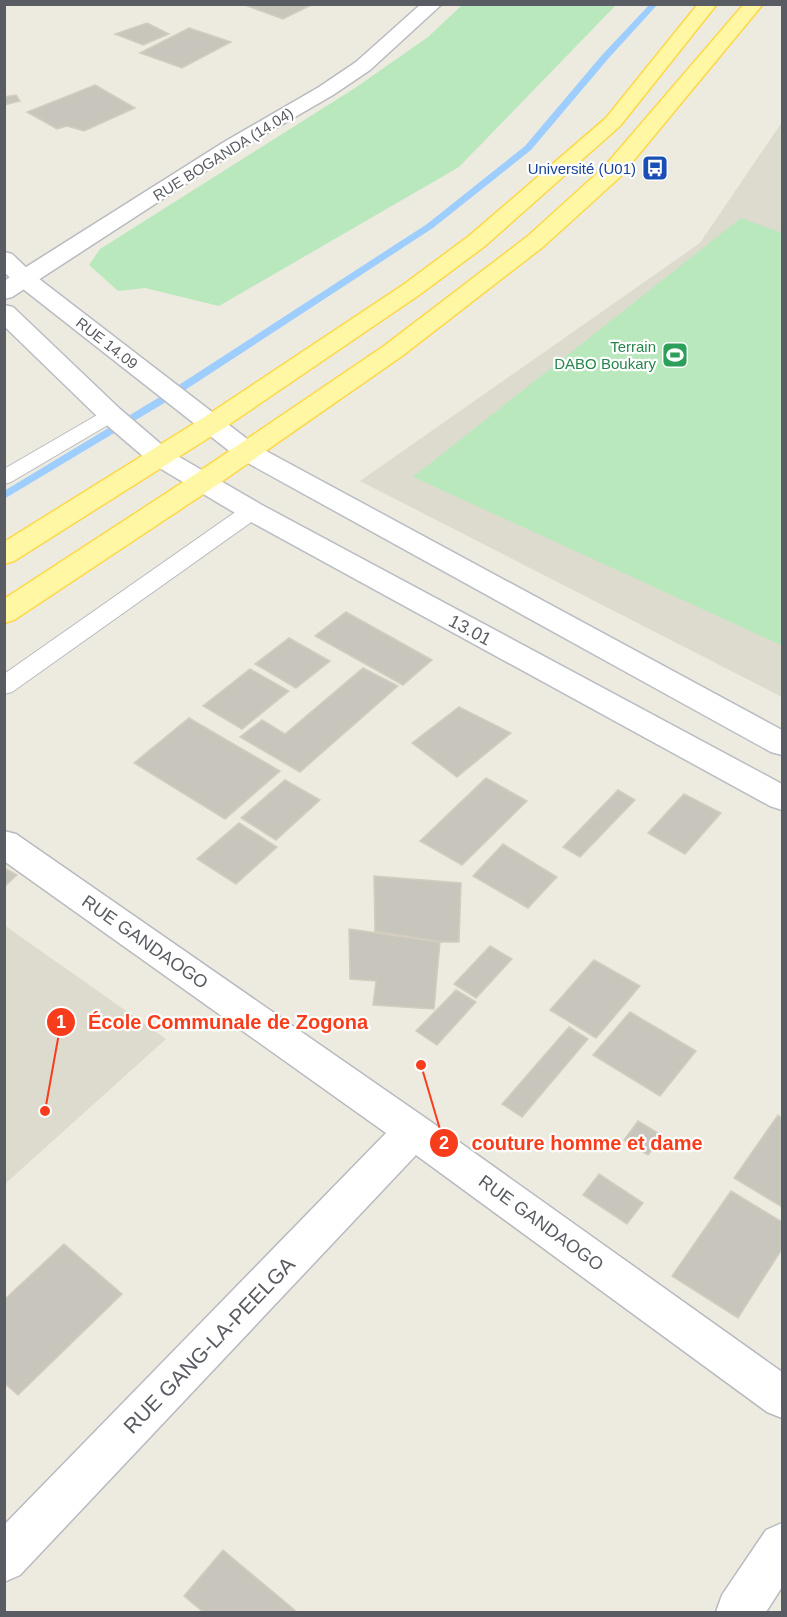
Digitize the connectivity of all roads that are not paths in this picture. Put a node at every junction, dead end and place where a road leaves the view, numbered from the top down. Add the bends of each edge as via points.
1 (433, 4) edge
2 (708, 4) edge
3 (754, 4) edge
4 (4, 259) edge
5 (26, 280) junction
6 (4, 292) edge
7 (4, 312) edge
8 (111, 415) junction
9 (212, 424) junction
10 (246, 451) junction
11 (160, 457) junction
12 (4, 478) edge
13 (201, 483) junction
14 (252, 511) junction
15 (4, 555) edge
16 (4, 613) edge
17 (4, 686) edge
18 (783, 744) edge
19 (783, 798) edge
20 (4, 843) edge
21 (413, 1131) junction
22 (783, 1397) edge
23 (783, 1546) edge
24 (4, 1559) edge
25 (739, 1612) edge

1 - 5 street, RUE BOGANDA (14.04) via 354,73 231,146
2 - 9 main road via 613,122 477,241
3 - 10 main road via 612,172 574,208 393,351
4 - 5 street, RUE 14.09
5 - 6 street, RUE BOGANDA (14.04)
5 - 9 street, RUE 14.09
7 - 8 street
8 - 11 street
8 - 12 lane
9 - 10 street
9 - 11 main road
10 - 13 main road
10 - 18 street
11 - 13 street, 13.01
11 - 15 main road
13 - 14 street, 13.01
13 - 16 main road
14 - 17 lane
14 - 19 street, 13.01
20 - 21 street, RUE GANDAOGO
21 - 22 street, RUE GANDAOGO
21 - 24 street, RUE GANG-LA-PEELGA
23 - 25 street

